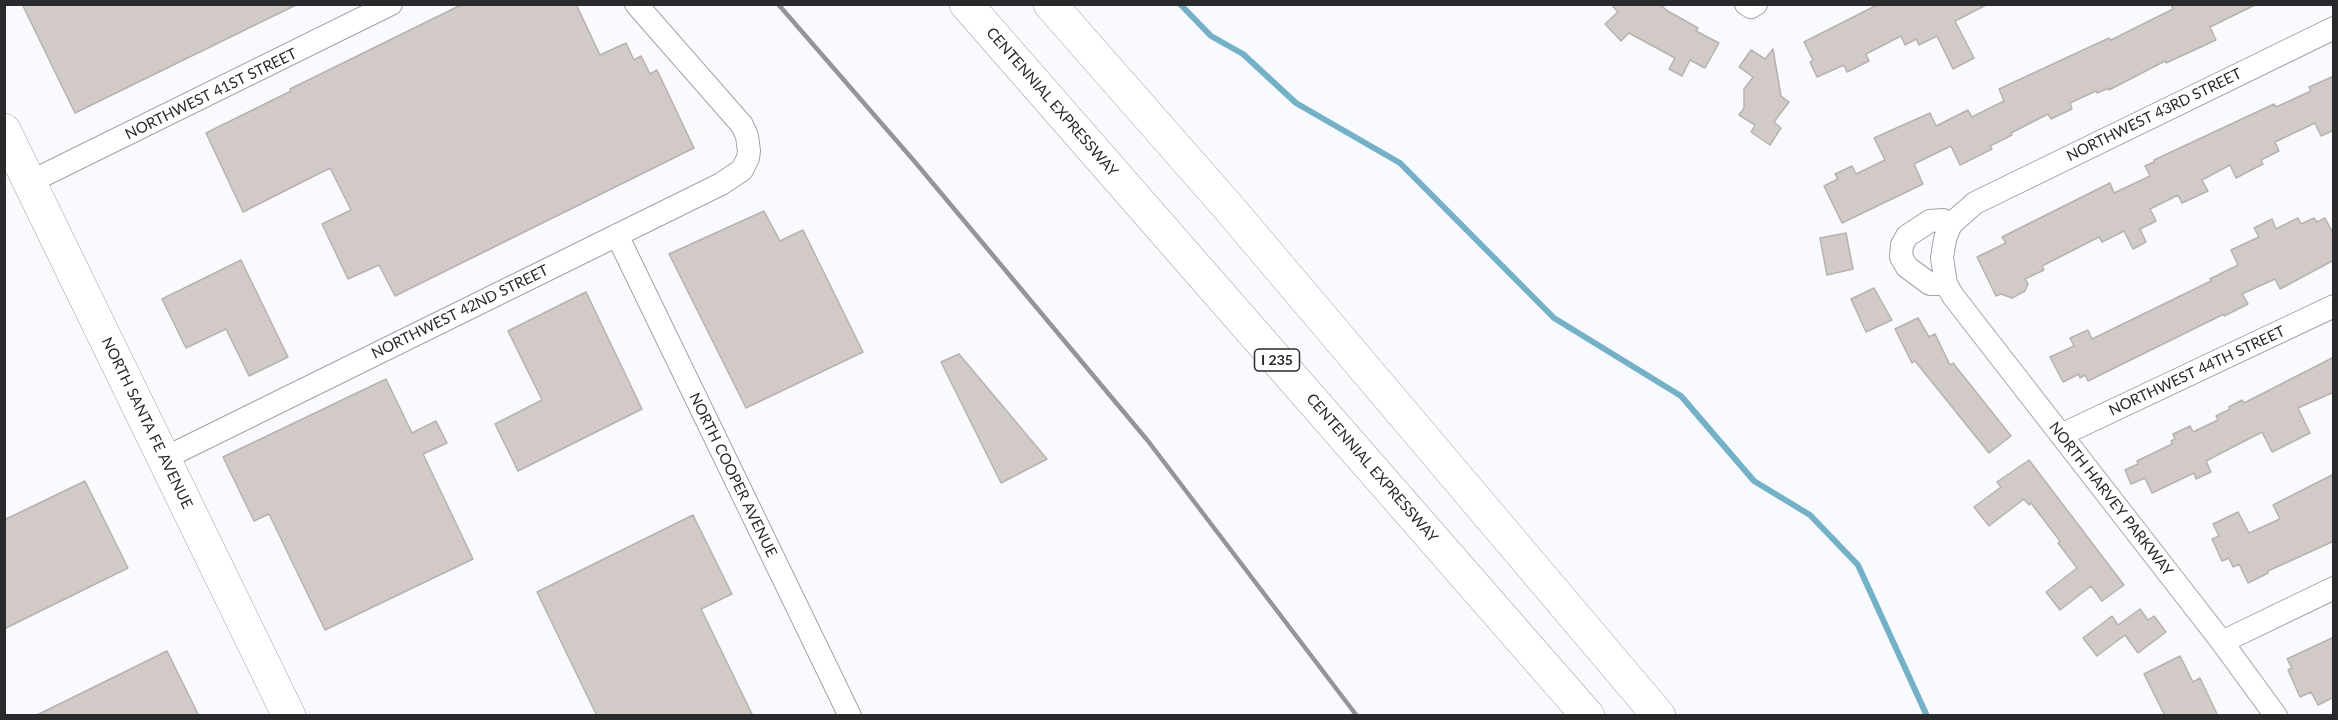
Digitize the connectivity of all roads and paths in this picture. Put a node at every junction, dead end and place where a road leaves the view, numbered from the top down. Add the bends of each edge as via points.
1 (391, 4) edge
2 (636, 4) edge
3 (966, 4) edge
4 (1050, 4) edge
5 (2334, 28) edge
6 (4, 130) edge
7 (30, 182) junction
8 (1951, 224) junction
9 (617, 235) junction
10 (1946, 284) junction
11 (2334, 306) edge
12 (2061, 435) junction
13 (165, 458) junction
14 (2334, 588) edge
15 (2222, 642) junction
16 (289, 716) edge
17 (850, 716) edge
18 (1588, 716) edge
19 (1659, 716) edge
20 (2276, 716) edge

1 - 7 street, NORTHWEST 41ST STREET
2 - 9 street, NORTHWEST 42ND STREET via 735,116 747,136 748,158 734,176
3 - 18 main road, CENTENNIAL EXPRESSWAY / I 235
4 - 19 main road via 1229,207
5 - 8 street, NORTHWEST 43RD STREET via 1975,203
6 - 7 main road, NORTH SANTA FE AVENUE
7 - 13 main road, NORTH SANTA FE AVENUE
8 - 10 street, NORTH HARVEY PARKWAY via 1942,258
8 - 10 street via 1930,221 1907,236 1902,245 1901,257 1906,267 1930,284
9 - 13 street, NORTHWEST 42ND STREET
9 - 17 street, NORTH COOPER AVENUE
10 - 12 street, NORTH HARVEY PARKWAY
11 - 12 street, NORTHWEST 44TH STREET
12 - 15 street, NORTH HARVEY PARKWAY
13 - 16 main road, NORTH SANTA FE AVENUE
14 - 15 street
15 - 20 street, NORTH HARVEY PARKWAY

